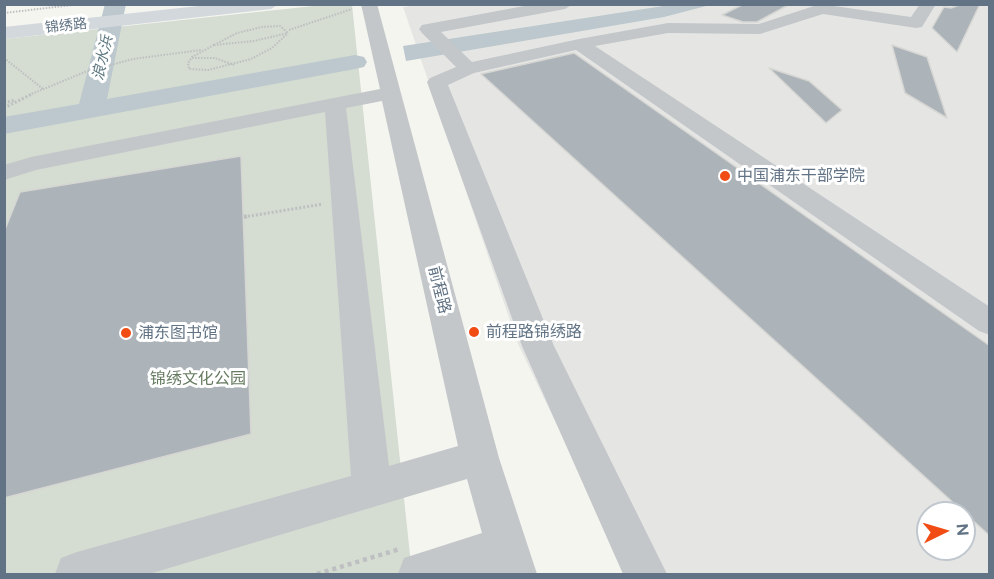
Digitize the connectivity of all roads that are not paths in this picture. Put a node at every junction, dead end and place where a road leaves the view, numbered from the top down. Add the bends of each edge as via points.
1 (182, 4) edge
2 (271, 4) edge
3 (565, 4) edge
4 (928, 4) edge
5 (362, 6) edge
6 (821, 7) edge
7 (158, 12) junction
8 (90, 14) edge
9 (4, 23) edge
10 (4, 33) edge
11 (579, 44) junction
12 (468, 69) junction
13 (392, 93) junction
14 (335, 104) junction
15 (4, 172) edge
16 (990, 323) edge
17 (480, 458) junction
18 (372, 489) junction
19 (511, 561) edge
20 (77, 574) edge
21 (420, 574) edge
22 (645, 574) edge

1 - 7 main road, 锦绣路
2 - 7 main road, 锦绣路
3 - 12 street via 428,29
4 - 6 street via 916,23
5 - 13 street, 前程路
6 - 11 street via 760,28 668,28
7 - 8 main road, 锦绣路
8 - 9 main road, 锦绣路
8 - 10 main road, 锦绣路
11 - 12 street
11 - 16 street
12 - 22 street via 436,82 538,346
13 - 14 street
13 - 17 street, 前程路
14 - 15 street
14 - 18 street
17 - 18 street
17 - 19 street, 前程路
18 - 20 street
19 - 21 street

